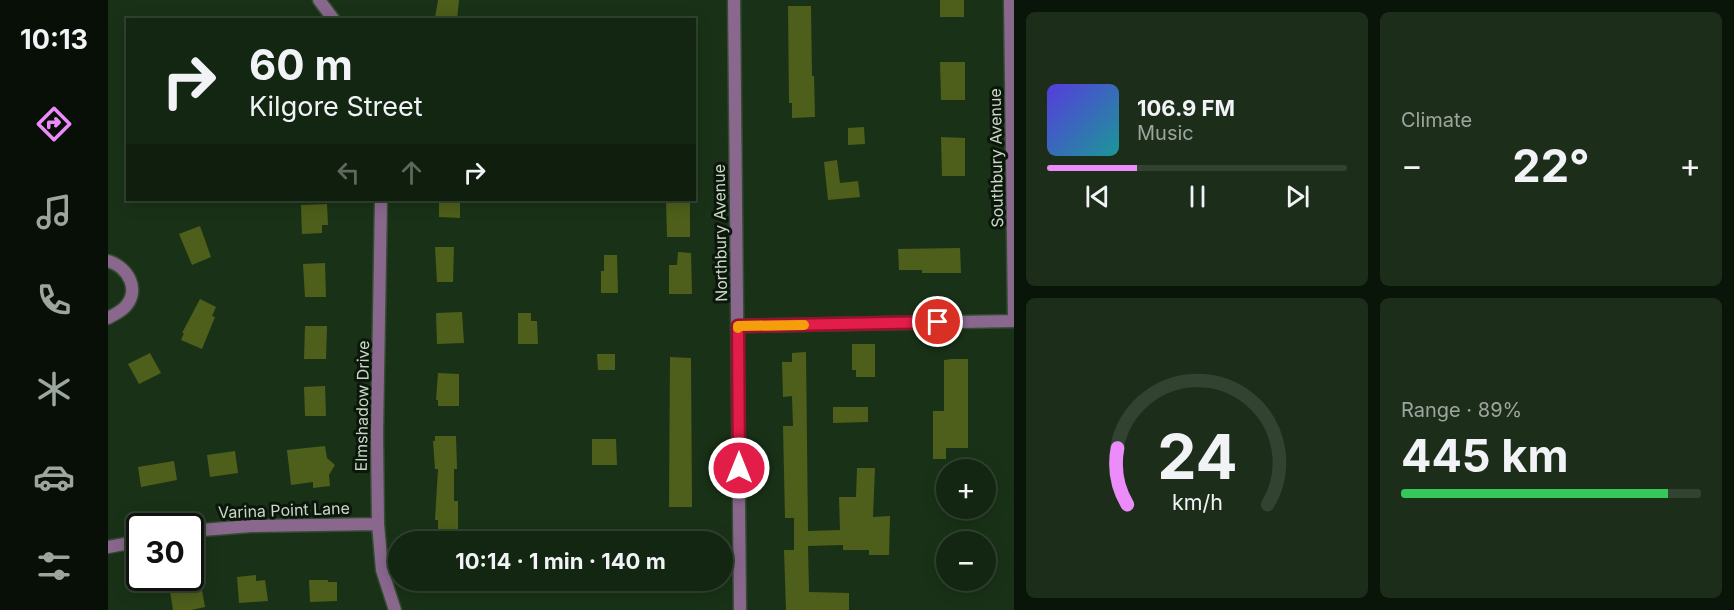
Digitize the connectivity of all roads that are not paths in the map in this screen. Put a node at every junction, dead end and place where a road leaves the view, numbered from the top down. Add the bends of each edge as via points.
1 (734, 0) edge
2 (1010, 0) edge
3 (322, 1) edge
4 (333, 18) edge
5 (381, 201) edge
6 (108, 261) edge
7 (1014, 315) edge
8 (108, 318) edge
9 (1014, 321) edge
10 (738, 326) junction
11 (378, 524) junction
12 (204, 530) edge
13 (126, 544) edge
14 (108, 547) edge
15 (396, 610) edge
16 (740, 610) edge

1 - 10 street, Northbury Avenue
2 - 7 street, Southbury Avenue
3 - 4 street
5 - 11 street, Elmshadow Drive
6 - 8 street via 123,268 131,286 126,306
9 - 10 street
10 - 16 street, Northbury Avenue
11 - 12 street, Varina Point Lane
11 - 15 street, Elmshadow Drive via 382,570
13 - 14 street

